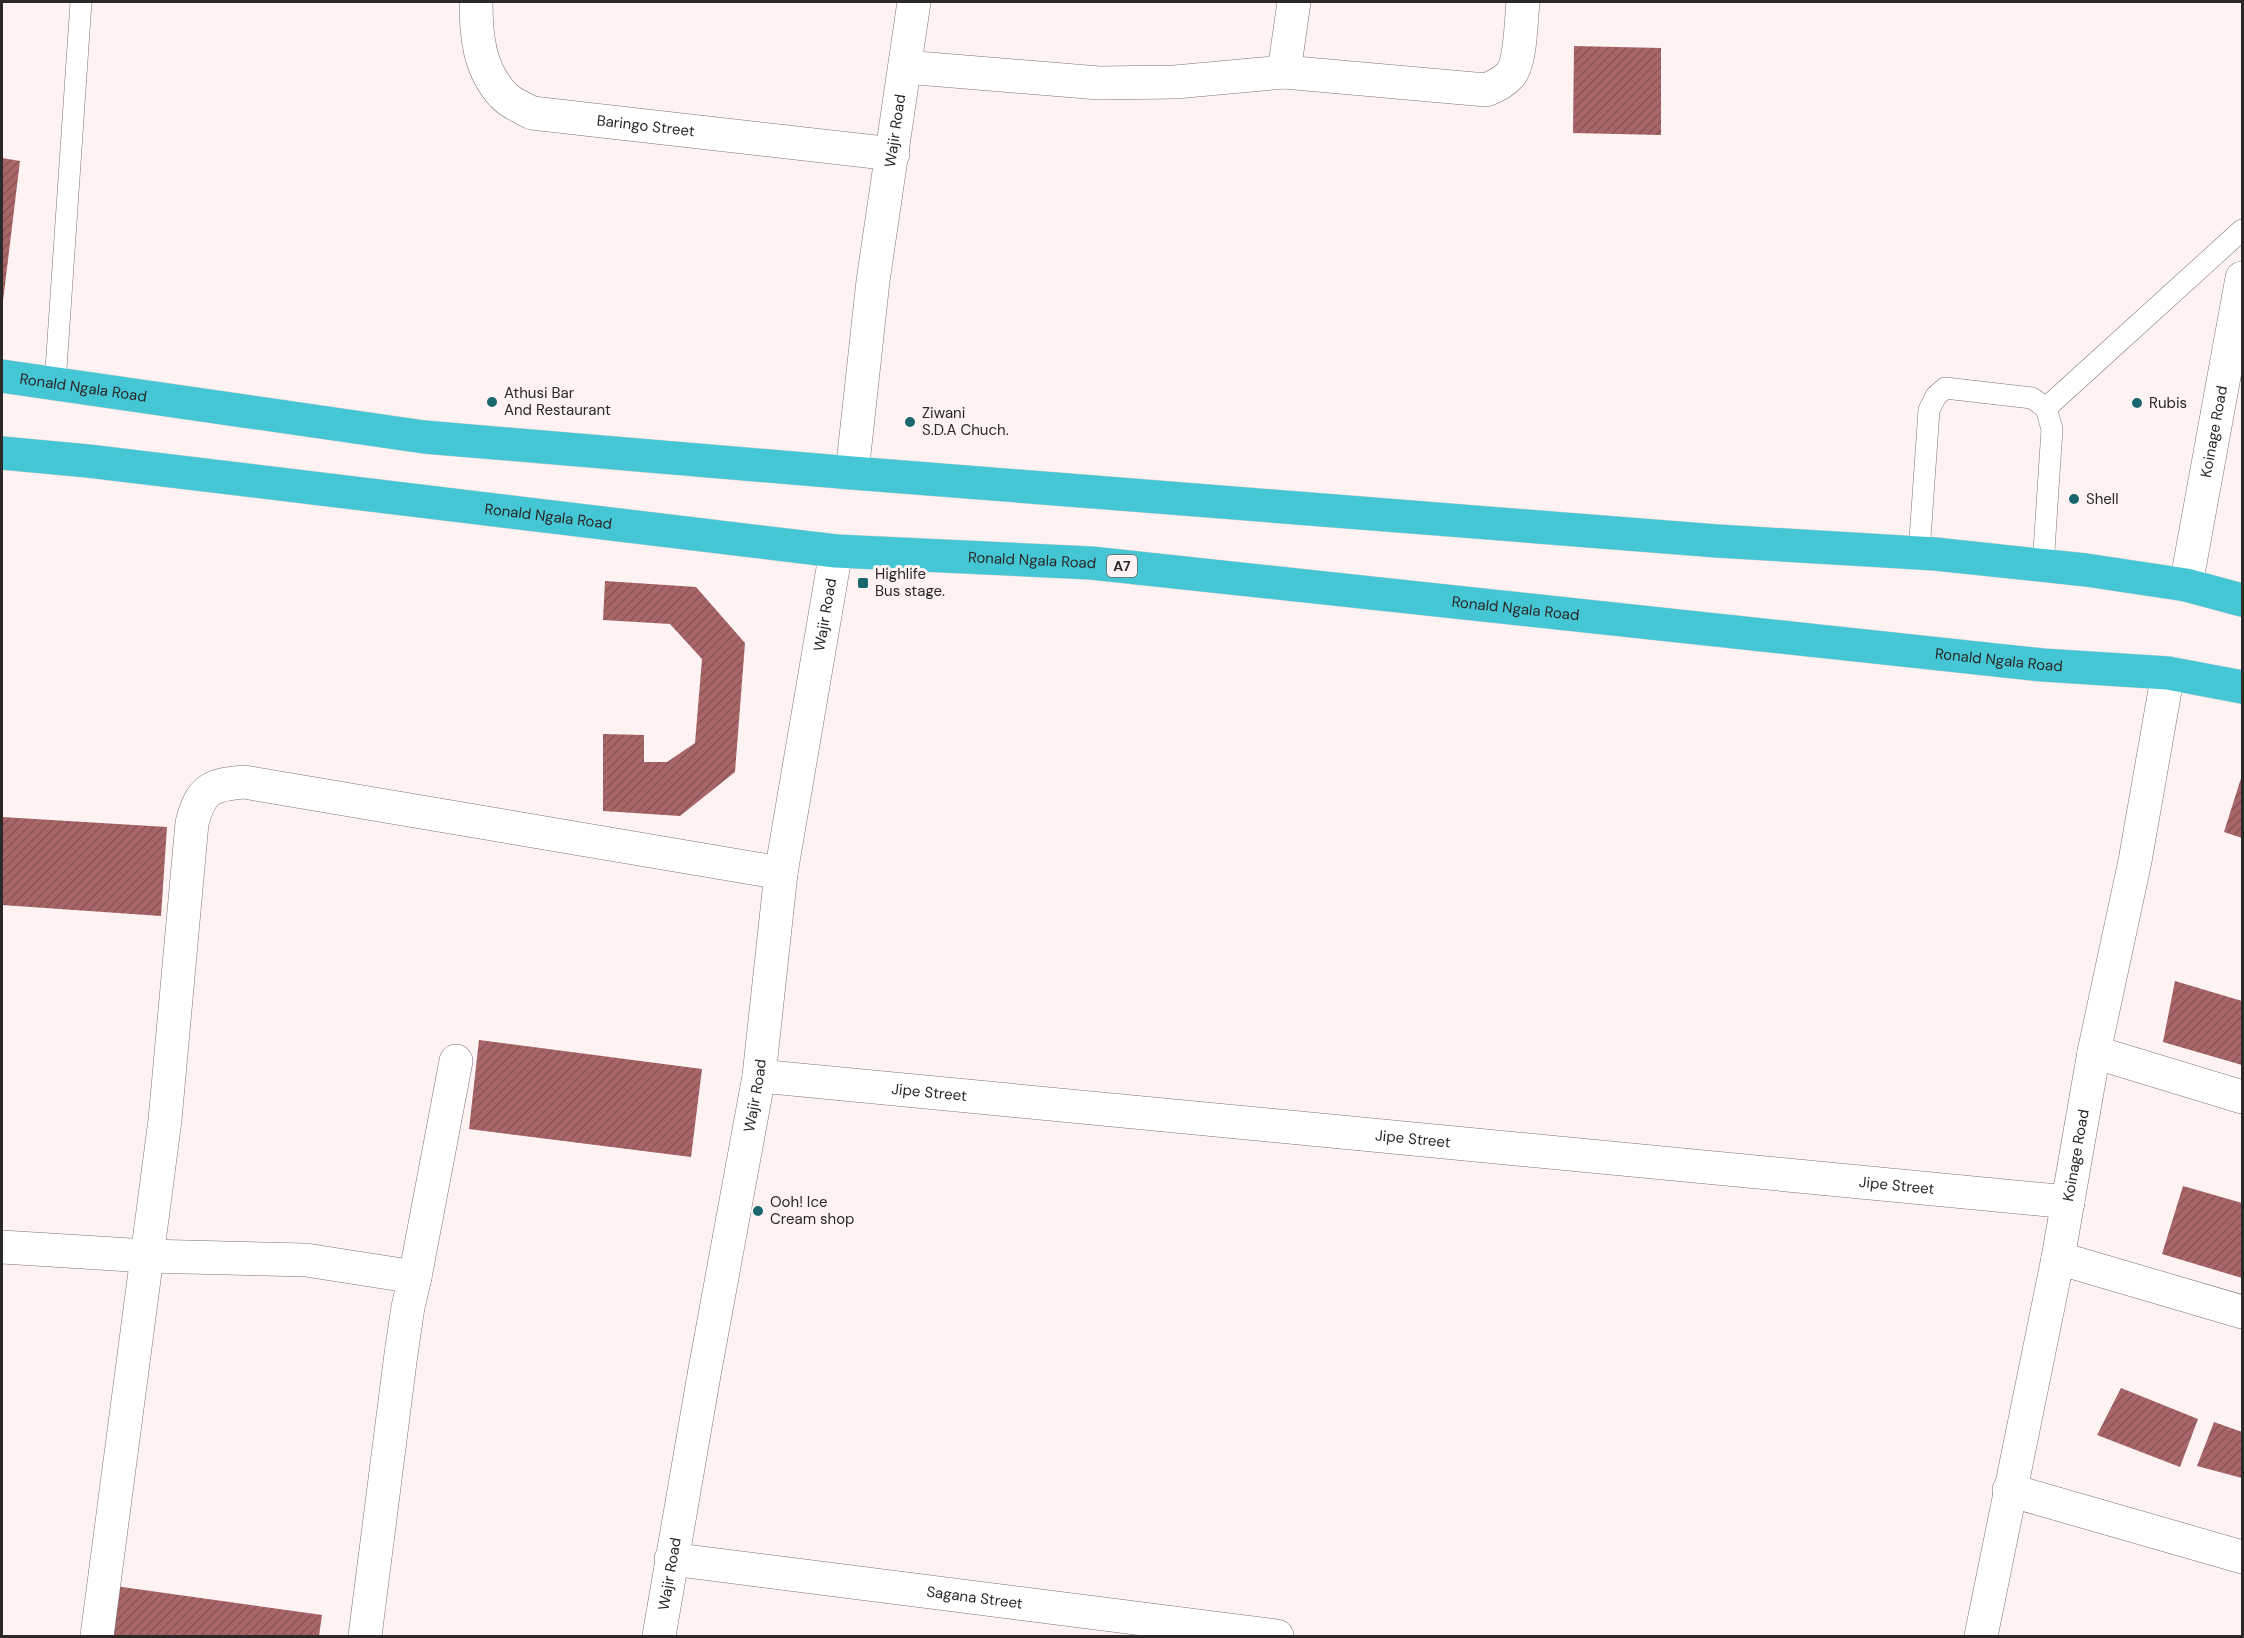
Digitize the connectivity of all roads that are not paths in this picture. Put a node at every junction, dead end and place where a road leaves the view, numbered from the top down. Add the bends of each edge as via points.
1 (81, 2) edge
2 (476, 2) edge
3 (914, 2) edge
4 (1294, 2) edge
5 (1523, 2) edge
6 (905, 67) junction
7 (1284, 72) junction
8 (893, 154) junction
9 (2242, 230) edge
10 (2242, 278) edge
11 (2, 376) edge
12 (55, 384) junction
13 (2046, 408) junction
14 (2, 453) edge
15 (852, 473) junction
16 (836, 551) junction
17 (1919, 553) junction
18 (2043, 566) junction
19 (2186, 585) junction
20 (2242, 600) edge
21 (2168, 673) junction
22 (2242, 687) edge
23 (781, 873) junction
24 (2094, 1052) junction
25 (456, 1061) dead end
26 (759, 1076) junction
27 (2242, 1097) edge
28 (2068, 1202) junction
29 (2, 1247) edge
30 (147, 1256) junction
31 (2058, 1258) junction
32 (415, 1277) junction
33 (2242, 1312) edge
34 (2009, 1490) junction
35 (2242, 1557) edge
36 (671, 1558) junction
37 (97, 1636) edge
38 (365, 1636) edge
39 (659, 1636) edge
40 (1277, 1636) edge
41 (1981, 1636) edge

1 - 12 lane
2 - 8 street, Baringo Street via 481,60 504,96 532,113
3 - 6 street, Wajir Road
4 - 7 street
5 - 7 street via 1512,74 1486,90
6 - 7 street via 1099,83 1175,82
6 - 8 street, Wajir Road
8 - 15 street, Wajir Road via 873,281
9 - 13 lane
10 - 19 street, Koinage Road
11 - 12 highway, Ronald Ngala Road
12 - 15 highway, Ronald Ngala Road via 424,437
13 - 17 lane via 2032,398 1945,388 1936,396 1929,410
13 - 18 lane via 2052,429
14 - 16 highway, Ronald Ngala Road / A7
15 - 17 highway, Ronald Ngala Road via 1717,541
16 - 21 highway, Ronald Ngala Road / A7 via 1091,563 2031,663
16 - 23 street, Wajir Road
17 - 18 highway, Ronald Ngala Road
18 - 19 highway, Ronald Ngala Road
19 - 20 highway, Ronald Ngala Road
21 - 22 highway, Ronald Ngala Road / A7
21 - 24 street, Koinage Road via 2135,861
23 - 26 street, Wajir Road
23 - 30 street via 244,782 224,783 207,791 198,801 192,823 165,1120
24 - 27 street
24 - 28 street, Koinage Road
25 - 32 street
26 - 28 street, Jipe Street
26 - 36 street, Wajir Road
28 - 31 street, Koinage Road
29 - 30 street
30 - 32 street via 306,1260
30 - 37 street
31 - 33 street
31 - 34 street, Koinage Road
32 - 38 street via 401,1354
34 - 35 street
34 - 41 street, Koinage Road
36 - 39 street, Wajir Road
36 - 40 street, Sagana Street

